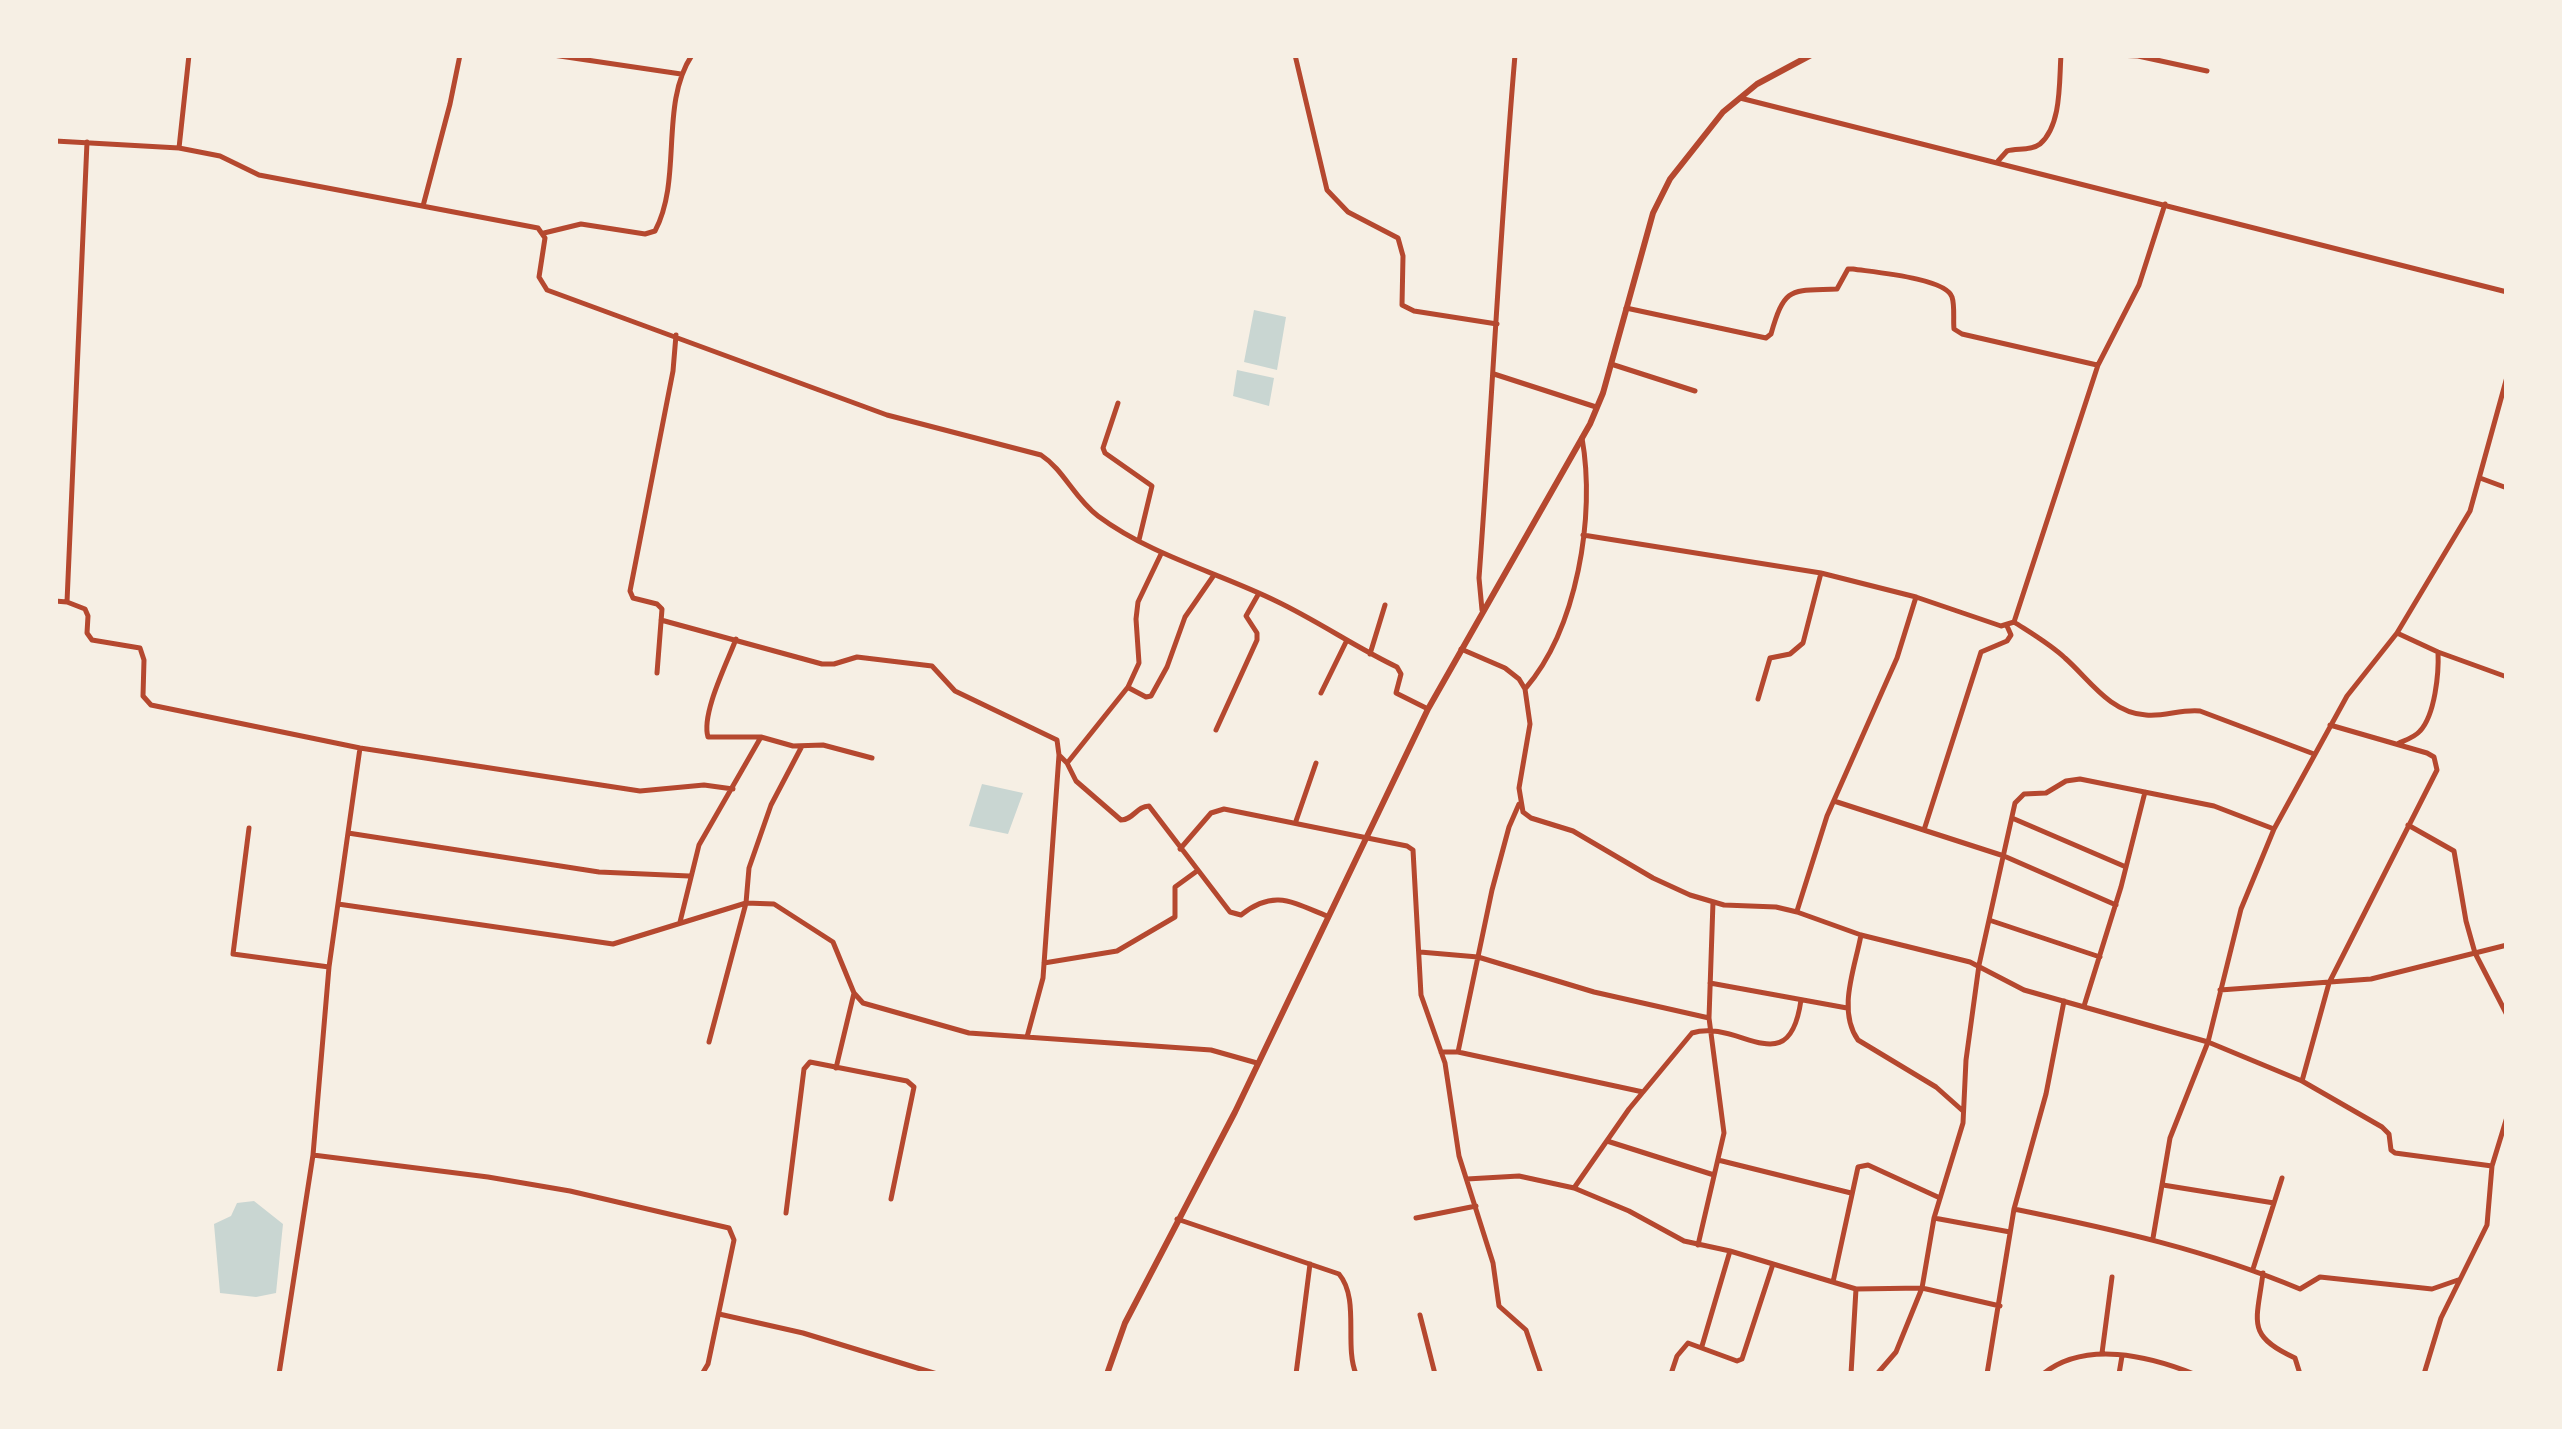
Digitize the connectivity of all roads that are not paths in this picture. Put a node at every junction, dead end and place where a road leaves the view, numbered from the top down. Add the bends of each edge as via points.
1 (189, 55) edge
2 (460, 55) edge
3 (553, 55) edge
4 (692, 55) edge
5 (1296, 55) edge
6 (1515, 55) edge
7 (1811, 55) edge
8 (2061, 55) edge
9 (2117, 55) edge
10 (2207, 71) dead end
11 (681, 74) junction
12 (1740, 98) junction
13 (55, 140) edge
14 (88, 142) junction
15 (179, 148) junction
16 (1998, 161) junction
17 (2165, 204) junction
18 (423, 206) junction
19 (544, 233) junction
20 (2507, 292) edge
21 (1626, 308) junction
22 (1496, 324) junction
23 (676, 336) junction
24 (1611, 364) junction
25 (2098, 365) junction
26 (1494, 374) junction
27 (2507, 377) edge
28 (1696, 391) dead end
29 (1118, 403) dead end
30 (1597, 408) junction
31 (1582, 438) junction
32 (2480, 478) junction
33 (2507, 488) edge
34 (1582, 535) junction
35 (1139, 540) junction
36 (1162, 554) junction
37 (1821, 574) junction
38 (1214, 575) junction
39 (1258, 593) junction
40 (1916, 597) junction
41 (55, 602) edge
42 (66, 602) junction
43 (1385, 604) dead end
44 (1483, 612) junction
45 (661, 620) junction
46 (2010, 624) junction
47 (2397, 633) junction
48 (736, 639) junction
49 (1346, 642) junction
50 (1462, 649) junction
51 (2438, 652) junction
52 (1370, 654) junction
53 (657, 673) dead end
54 (2507, 677) edge
55 (1128, 687) junction
56 (1525, 689) junction
57 (1321, 693) dead end
58 (1758, 700) dead end
59 (1428, 708) junction
60 (2330, 725) junction
61 (1216, 730) dead end
62 (762, 737) junction
63 (2398, 744) junction
64 (802, 746) junction
65 (360, 748) junction
66 (2314, 754) junction
67 (1060, 755) junction
68 (872, 758) dead end
69 (1067, 762) junction
70 (1316, 762) dead end
71 (733, 789) junction
72 (2145, 792) junction
73 (1520, 801) junction
74 (1834, 802) junction
75 (2012, 818) junction
76 (1296, 822) junction
77 (2408, 825) junction
78 (249, 828) dead end
79 (2274, 829) junction
80 (1924, 830) junction
81 (348, 833) junction
82 (1364, 839) junction
83 (1180, 848) junction
84 (2004, 856) junction
85 (2126, 867) junction
86 (1197, 871) junction
87 (690, 876) junction
88 (1713, 902) junction
89 (746, 903) junction
90 (338, 904) junction
91 (2116, 906) junction
92 (1797, 912) junction
93 (1326, 916) junction
94 (1989, 920) junction
95 (680, 922) junction
96 (1862, 935) junction
97 (2507, 944) edge
98 (1419, 952) junction
99 (2476, 953) junction
100 (2100, 957) junction
101 (1478, 958) junction
102 (1044, 963) junction
103 (1979, 965) junction
104 (329, 967) junction
105 (1710, 983) junction
106 (2329, 984) junction
107 (2220, 990) junction
108 (854, 993) junction
109 (1801, 1000) junction
110 (2064, 1001) junction
111 (2084, 1006) junction
112 (1847, 1008) junction
113 (2507, 1015) edge
114 (1709, 1018) junction
115 (1711, 1030) junction
116 (1027, 1037) junction
117 (709, 1042) dead end
118 (2208, 1042) junction
119 (1441, 1052) junction
120 (1458, 1052) junction
121 (1258, 1063) junction
122 (836, 1068) junction
123 (2302, 1082) junction
124 (1643, 1092) junction
125 (1964, 1111) junction
126 (2507, 1117) edge
127 (1607, 1141) junction
128 (313, 1155) junction
129 (1718, 1160) junction
130 (2492, 1166) junction
131 (1715, 1176) junction
132 (2282, 1178) dead end
133 (1467, 1179) junction
134 (2162, 1185) junction
135 (1574, 1188) junction
136 (1851, 1193) junction
137 (1940, 1198) junction
138 (891, 1199) dead end
139 (2274, 1203) junction
140 (1476, 1206) junction
141 (2014, 1209) junction
142 (786, 1213) dead end
143 (1416, 1218) dead end
144 (1934, 1218) junction
145 (1177, 1220) junction
146 (2011, 1232) junction
147 (2153, 1238) junction
148 (1698, 1245) junction
149 (1730, 1251) junction
150 (1310, 1264) junction
151 (1773, 1264) junction
152 (2253, 1269) junction
153 (2263, 1273) junction
154 (2112, 1278) dead end
155 (2458, 1280) junction
156 (1833, 1282) junction
157 (1922, 1288) junction
158 (1856, 1289) junction
159 (2000, 1306) junction
160 (719, 1314) junction
161 (1420, 1315) dead end
162 (1702, 1346) junction
163 (2102, 1354) junction
164 (2122, 1356) junction
165 (2054, 1370) edge
166 (279, 1374) edge
167 (702, 1374) edge
168 (936, 1374) edge
169 (1108, 1374) edge
170 (1296, 1374) edge
171 (1356, 1374) edge
172 (1435, 1374) edge
173 (1540, 1374) edge
174 (1671, 1374) edge
175 (1851, 1374) edge
176 (1877, 1374) edge
177 (1931, 1374) edge
178 (1956, 1374) edge
179 (1986, 1374) edge
180 (2044, 1374) edge
181 (2119, 1374) edge
182 (2194, 1374) edge
183 (2300, 1374) edge
184 (2424, 1374) edge

1 - 15 street
2 - 18 street
3 - 11 street
4 - 11 street
5 - 22 street via 1327,190 1348,212 1398,238 1402,305
6 - 22 street
7 - 12 street
8 - 16 street via 2057,108 2044,140 2007,151
9 - 10 street
11 - 19 street via 656,231 581,224
12 - 16 street
12 - 21 street via 1670,178
13 - 14 street
14 - 15 street
14 - 42 street
15 - 18 street via 220,156 259,175
16 - 17 street
17 - 20 street
17 - 25 street via 2139,285
18 - 19 street
19 - 23 street via 538,278 547,290
21 - 24 street
21 - 25 street via 1766,338 1794,292 1836,289 1853,268 1947,289 1954,329 1962,334
22 - 26 street
23 - 35 street via 887,416 1041,455 1076,498
23 - 45 street via 630,591 660,606
24 - 28 street
24 - 30 street
25 - 46 street
26 - 30 street
26 - 44 street via 1478,578
27 - 32 street
29 - 35 street via 1103,448 1152,486
30 - 31 street
31 - 34 street
31 - 44 street
32 - 33 street
32 - 47 street via 2470,511
34 - 37 street
34 - 56 street via 1579,571 1550,654
35 - 36 street
36 - 38 street
36 - 55 street via 1138,602 1141,653
37 - 40 street
37 - 58 street via 1803,643 1770,658
38 - 39 street
38 - 55 street via 1185,618 1152,696
39 - 49 street
39 - 61 street via 1246,616 1257,640
40 - 46 street
40 - 74 street via 1897,658
41 - 42 street
42 - 65 street via 85,610 88,638 140,648 144,696 151,705
43 - 52 street
44 - 50 street
45 - 48 street
45 - 53 street
46 - 66 street via 2062,654 2090,686 2135,713 2200,711
46 - 80 street via 2010,638 1980,652
47 - 51 street
47 - 60 street
48 - 62 street via 705,734
48 - 67 street via 822,664 857,657 932,666 954,691 1052,736
49 - 52 street
49 - 57 street
50 - 56 street via 1505,668
50 - 59 street
51 - 54 street
51 - 63 street via 2438,683 2425,724
52 - 59 street via 1400,669 1396,692
55 - 69 street
56 - 73 street via 1530,724
59 - 82 street
60 - 63 street
60 - 66 street
62 - 64 street
62 - 71 street
63 - 77 street via 2427,753 2437,770
64 - 68 street via 823,744
64 - 89 street via 760,832
65 - 71 street via 640,791
65 - 81 street
66 - 79 street
67 - 69 street
67 - 102 street
69 - 83 street via 1076,781 1121,820 1148,806
70 - 76 street
71 - 87 street via 699,845
72 - 75 street via 2072,779 2019,797
72 - 79 street via 2214,806
72 - 85 street
73 - 88 street via 1531,818 1573,831 1653,878
73 - 101 street
74 - 80 street
74 - 92 street
75 - 84 street
75 - 85 street
76 - 82 street
76 - 83 street via 1218,810
77 - 99 street via 2454,852
77 - 106 street
78 - 104 street via 233,954
79 - 107 street via 2241,909
80 - 84 street
81 - 87 street via 581,870
81 - 90 street
82 - 93 street
82 - 98 street via 1413,850
83 - 86 street
84 - 91 street
84 - 94 street
85 - 91 street
86 - 93 street via 1236,915 1274,898
86 - 102 street via 1175,887 1175,918 1126,947
87 - 95 street
88 - 92 street
88 - 105 street
89 - 95 street
89 - 108 street via 774,904 833,942
89 - 117 street
90 - 95 street via 613,944
90 - 104 street
91 - 100 street
92 - 96 street
93 - 121 street
94 - 100 street
94 - 103 street
96 - 103 street
96 - 112 street
97 - 99 street
98 - 101 street
98 - 119 street via 1421,995
99 - 106 street
99 - 113 street
100 - 111 street
101 - 114 street
101 - 120 street
102 - 116 street
103 - 110 street via 2024,990
103 - 125 street
104 - 128 street
105 - 109 street
105 - 114 street
106 - 107 street
106 - 123 street
107 - 118 street
108 - 116 street via 863,1003 954,1030
108 - 122 street
109 - 112 street
109 - 115 street via 1791,1036 1774,1044
110 - 111 street
110 - 141 street
111 - 118 street
112 - 125 street via 1858,1040
114 - 115 street
115 - 124 street via 1692,1033
115 - 129 street via 1724,1133
116 - 121 street via 1210,1050
118 - 123 street
118 - 134 street via 2170,1138
119 - 120 street
119 - 133 street
120 - 124 street
121 - 145 street
122 - 138 street via 914,1087
122 - 142 street via 810,1062 804,1070
123 - 130 street via 2387,1130 2395,1153
124 - 127 street
125 - 137 street
126 - 130 street
127 - 131 street
127 - 135 street
128 - 160 street via 505,1180 723,1225 734,1240
128 - 166 street
129 - 131 street
129 - 136 street
130 - 155 street via 2487,1224
131 - 148 street
132 - 139 street
133 - 135 street via 1519,1176
133 - 140 street
134 - 139 street
134 - 147 street
135 - 148 street
136 - 137 street via 1858,1167 1868,1166
136 - 156 street
137 - 144 street
139 - 152 street
140 - 143 street
140 - 173 street via 1499,1306 1526,1330
141 - 146 street
141 - 147 street
144 - 146 street
144 - 157 street
145 - 150 street
145 - 169 street
146 - 159 street
147 - 152 street
148 - 149 street
149 - 151 street
149 - 162 street
150 - 170 street
150 - 171 street via 1345,1281
151 - 156 street
151 - 162 street via 1742,1359
152 - 153 street
153 - 155 street via 2300,1288 2320,1277 2432,1289
153 - 183 street via 2257,1319 2262,1338 2296,1358
154 - 163 street
155 - 184 street
156 - 158 street
157 - 158 street
157 - 159 street
157 - 176 street via 1896,1352
158 - 175 street
159 - 179 street
160 - 167 street
160 - 168 street
161 - 172 street
162 - 174 street via 1683,1346
163 - 164 street
163 - 165 street
164 - 181 street
164 - 182 street
165 - 180 street
177 - 178 street

